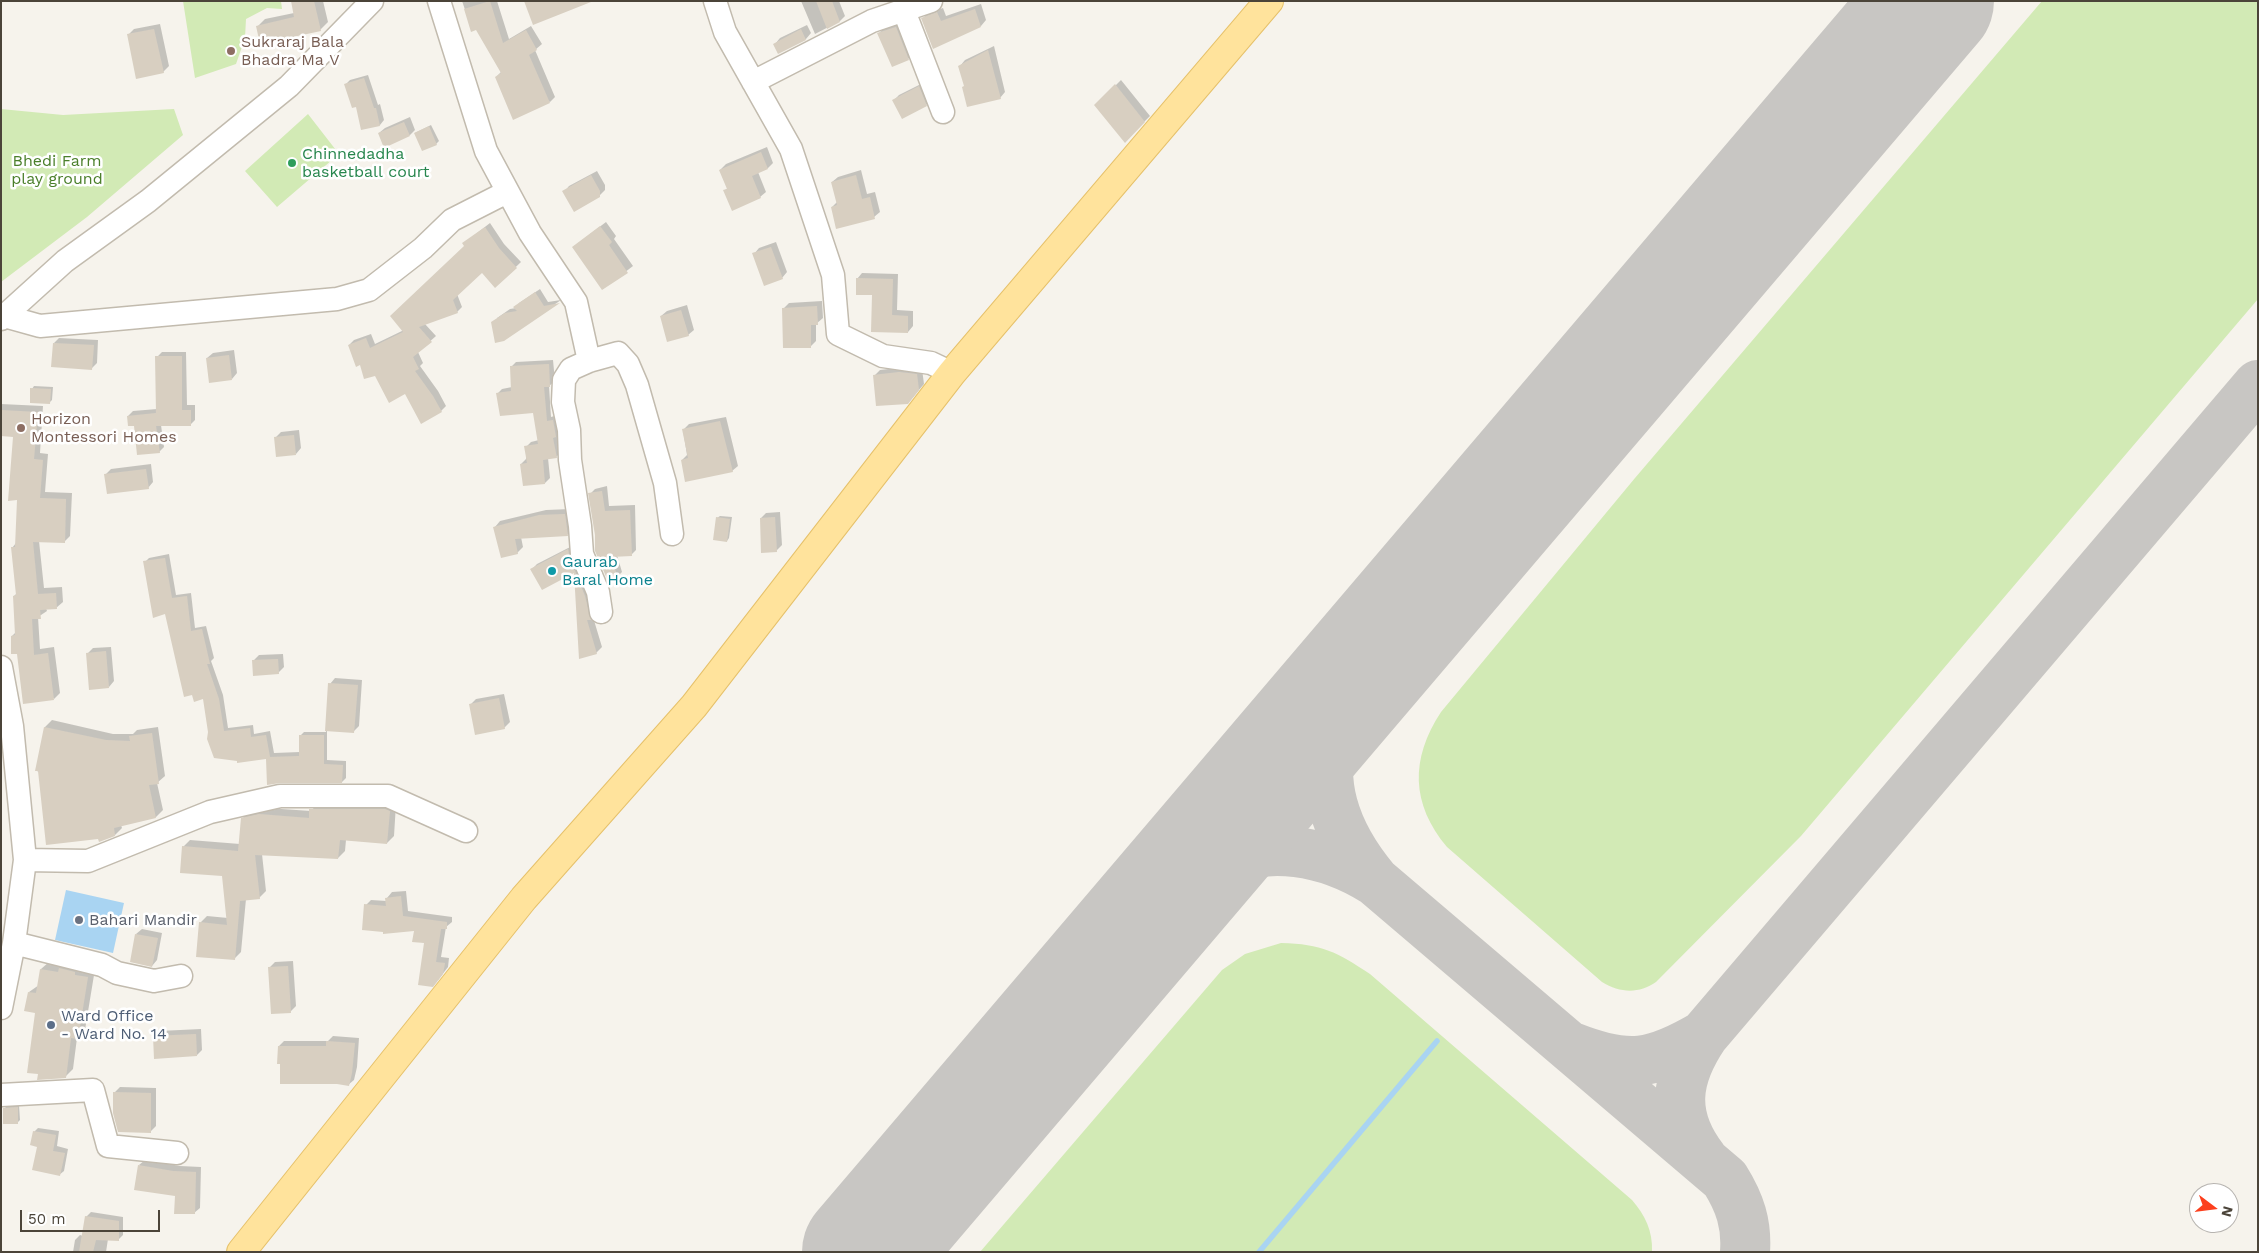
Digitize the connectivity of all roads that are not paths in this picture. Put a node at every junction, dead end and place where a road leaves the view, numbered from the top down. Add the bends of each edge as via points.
1 (372, 1) edge
2 (439, 1) edge
3 (715, 1) edge
4 (930, 1) edge
5 (1268, 1) edge
6 (870, 11) edge
7 (904, 11) junction
8 (753, 82) junction
9 (943, 112) dead end
10 (507, 192) junction
11 (2, 316) edge
12 (589, 361) junction
13 (952, 373) junction
14 (672, 534) dead end
15 (601, 612) dead end
16 (1, 667) edge
17 (18, 786) junction
18 (1, 810) edge
19 (466, 831) dead end
20 (25, 860) junction
21 (14, 943) junction
22 (181, 976) dead end
23 (1, 1008) edge
24 (1, 1095) edge
25 (177, 1153) dead end
26 (241, 1252) edge

1 - 11 street via 289,86 148,201 65,261
2 - 10 street via 486,151
3 - 8 street via 725,32
4 - 7 street
5 - 13 main road
6 - 7 street
6 - 8 street
7 - 9 street
8 - 13 street via 791,149 833,275 838,334 883,356 931,363
10 - 11 street via 452,220 424,248 369,290 337,299 40,326
10 - 12 street via 576,302
12 - 14 street via 618,354 628,364 665,482
12 - 15 street via 571,369 564,380 563,402 582,554 598,592
13 - 26 main road via 694,706 524,898
16 - 17 street via 12,726
17 - 18 street
17 - 20 street
19 - 20 street via 388,796 280,796 210,812 88,861
20 - 21 street
21 - 22 street via 154,981
21 - 23 street
24 - 25 street via 93,1090 108,1146

